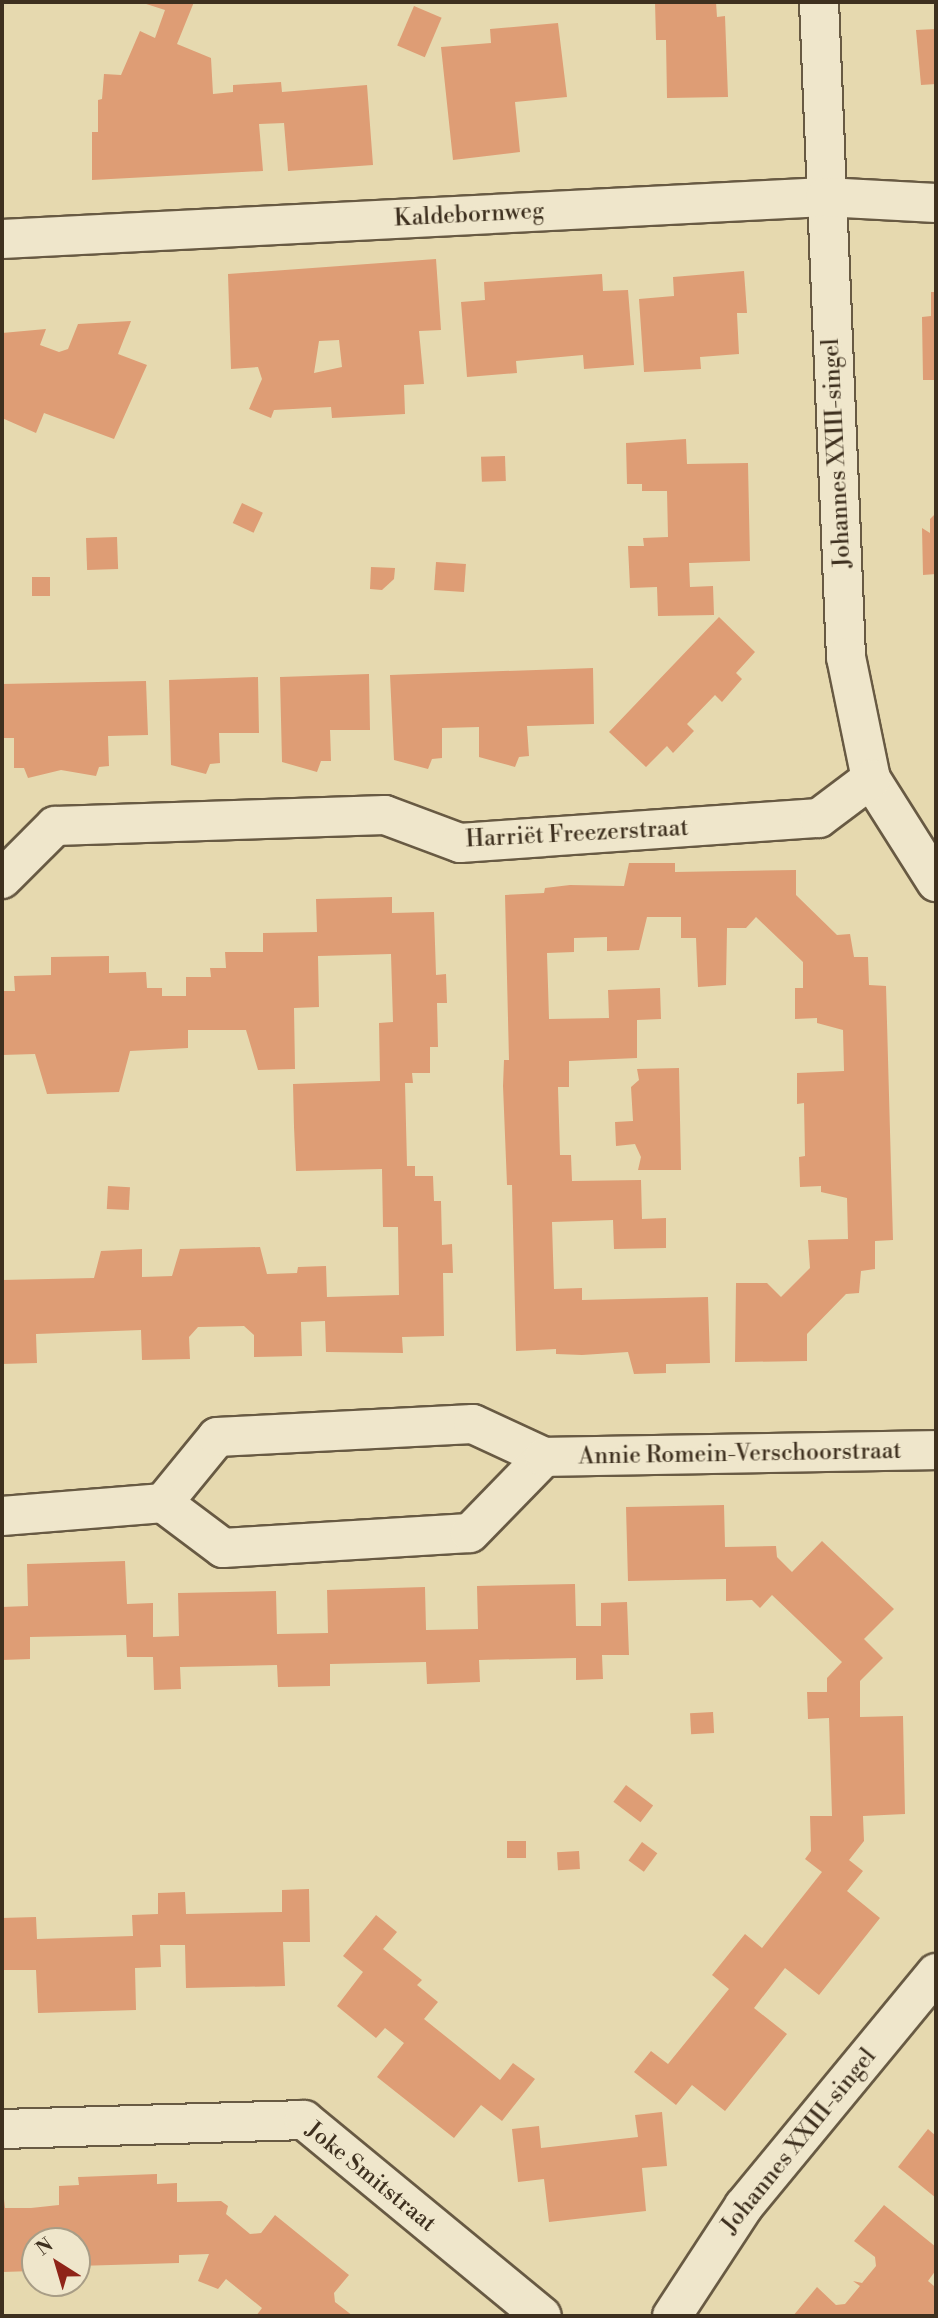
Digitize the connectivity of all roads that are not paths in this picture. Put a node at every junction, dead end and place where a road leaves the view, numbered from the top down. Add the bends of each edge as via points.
1 (819, 2) edge
2 (825, 197) junction
3 (936, 202) edge
4 (2, 239) edge
5 (871, 779) junction
6 (2, 879) edge
7 (936, 882) edge
8 (936, 1450) edge
9 (544, 1457) junction
10 (163, 1503) junction
11 (2, 1516) edge
12 (936, 1973) edge
13 (2, 2129) edge
14 (542, 2316) edge
15 (672, 2316) edge

1 - 2 street, Johannes XXIII-singel
2 - 3 street, Kaldebornweg
2 - 4 street, Kaldebornweg
2 - 5 street, Johannes XXIII-singel via 846,657
5 - 6 street, Harriët Freezerstraat via 819,818 460,843 385,815 55,826
5 - 7 street, Johannes XXIII-singel
8 - 9 street, Annie Romein-Verschoorstraat
9 - 10 street, Annie Romein-Verschoorstraat via 473,1424 217,1437
9 - 10 street via 470,1533 223,1548
10 - 11 street
12 - 15 street, Johannes XXIII-singel via 744,2206
13 - 14 street, Joke Smitstraat via 304,2120

